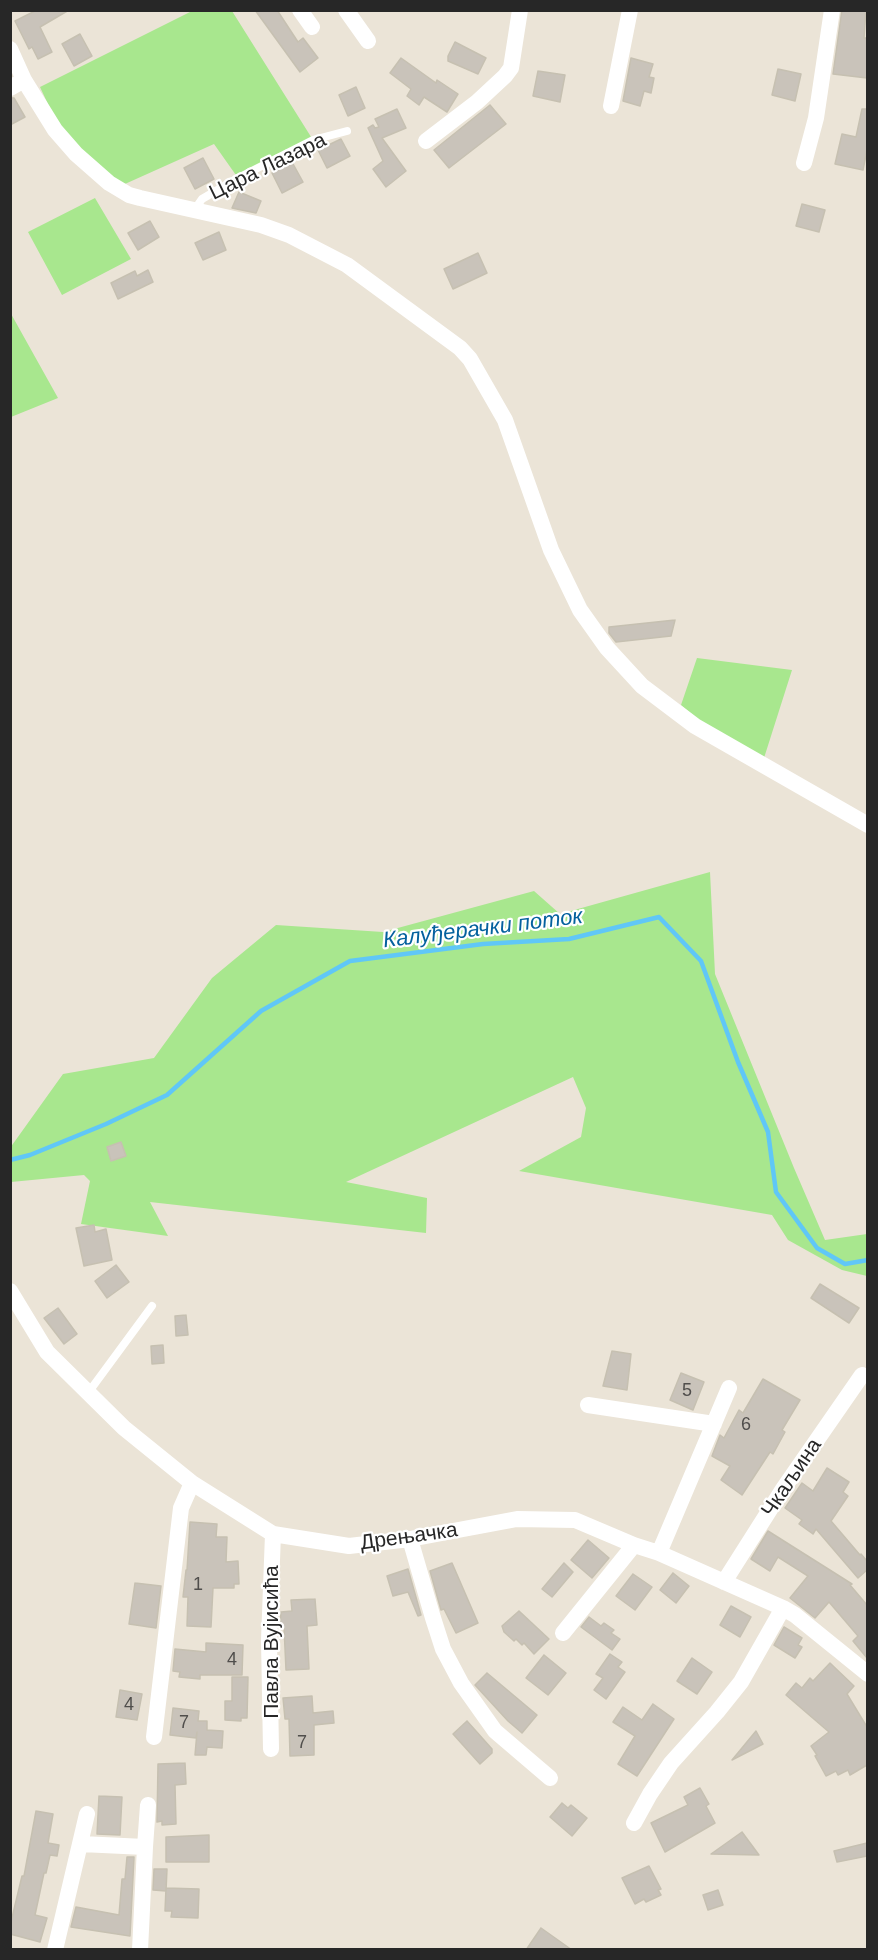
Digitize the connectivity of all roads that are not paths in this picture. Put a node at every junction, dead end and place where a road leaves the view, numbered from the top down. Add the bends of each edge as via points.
1 (300, 10) edge
2 (346, 10) edge
3 (520, 10) edge
4 (630, 10) edge
5 (832, 10) edge
6 (312, 27) dead end
7 (368, 41) dead end
8 (10, 49) edge
9 (17, 84) edge
10 (611, 106) dead end
11 (347, 131) dead end
12 (426, 141) dead end
13 (804, 163) dead end
14 (195, 209) junction
15 (867, 825) edge
16 (10, 1291) edge
17 (152, 1306) dead end
18 (862, 1375) dead end
19 (729, 1388) dead end
20 (88, 1394) junction
21 (588, 1405) dead end
22 (714, 1424) junction
23 (192, 1483) junction
24 (273, 1534) junction
25 (410, 1539) junction
26 (634, 1545) junction
27 (659, 1553) junction
28 (724, 1582) junction
29 (783, 1608) junction
30 (563, 1633) dead end
31 (866, 1671) edge
32 (154, 1737) dead end
33 (272, 1749) dead end
34 (550, 1778) dead end
35 (148, 1805) dead end
36 (87, 1814) dead end
37 (634, 1823) dead end
38 (81, 1844) junction
39 (145, 1847) junction
40 (55, 1950) edge
41 (140, 1950) edge

1 - 6 street
2 - 7 street
3 - 12 street via 511,68 477,102
4 - 10 street
5 - 13 street via 816,118
8 - 9 street, Цара Лазара
9 - 14 street, Цара Лазара via 67,145 109,183 129,195
11 - 14 lane, Цара Лазара via 313,140 238,178 202,199
14 - 15 street, Цара Лазара via 261,225 320,250 347,265 460,348 505,420 551,550 580,610 607,648 642,686 695,726
16 - 20 street, Дрењачка via 46,1352
17 - 20 lane
18 - 28 street, Чкаљина
19 - 22 street
20 - 23 street, Дрењачка
21 - 22 street
22 - 27 street
23 - 24 street, Дрењачка
23 - 32 street via 182,1508
24 - 25 street, Дрењачка via 349,1546
24 - 33 street, Павла Вујисића via 269,1640
25 - 26 street, Дрењачка via 517,1519 575,1520
25 - 34 street via 440,1639 461,1683 495,1731
26 - 27 street, Дрењачка
26 - 30 street
27 - 28 street, Дрењачка
28 - 29 street, Дрењачка
29 - 31 street, Дрењачка
29 - 37 street via 741,1682 671,1763
35 - 39 street
36 - 38 street
38 - 39 street
38 - 40 street
39 - 41 street

